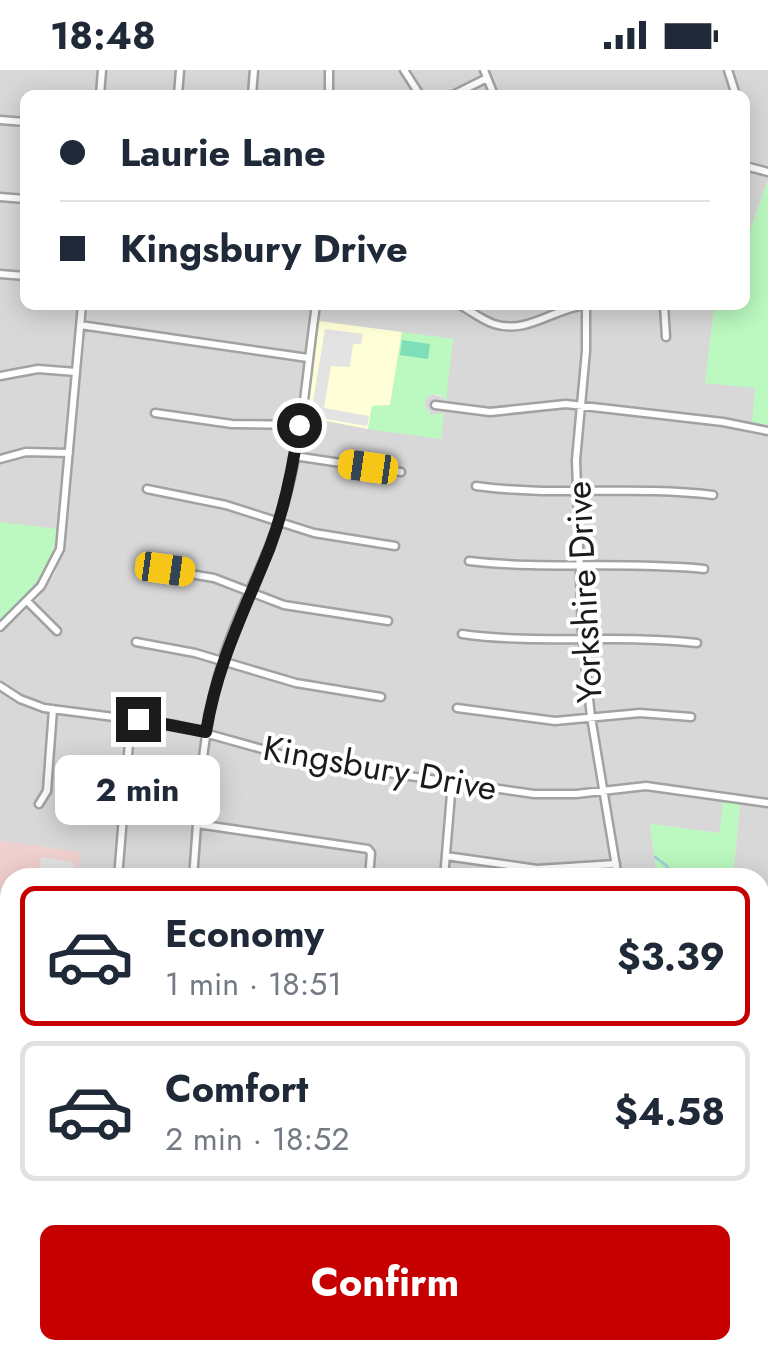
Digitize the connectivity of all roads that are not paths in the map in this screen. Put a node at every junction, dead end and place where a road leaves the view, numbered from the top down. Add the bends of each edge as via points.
1 (486, 74) edge
2 (461, 90) edge
3 (82, 310) edge
4 (315, 310) edge
5 (469, 310) edge
6 (560, 310) edge
7 (586, 310) edge
8 (664, 310) edge
9 (80, 325) junction
10 (666, 337) dead end
11 (308, 358) junction
12 (76, 372) junction
13 (0, 376) edge
14 (435, 405) dead end
15 (580, 406) junction
16 (154, 413) dead end
17 (299, 425) junction
18 (768, 431) edge
19 (70, 453) junction
20 (294, 456) junction
21 (0, 459) edge
22 (401, 472) dead end
23 (476, 486) dead end
24 (147, 489) dead end
25 (576, 490) junction
26 (713, 495) dead end
27 (278, 522) junction
28 (395, 546) dead end
29 (469, 561) dead end
30 (580, 565) junction
31 (142, 566) dead end
32 (704, 569) dead end
33 (250, 592) junction
34 (28, 602) junction
35 (388, 621) dead end
36 (0, 627) edge
37 (57, 631) dead end
38 (462, 634) dead end
39 (583, 640) junction
40 (136, 642) dead end
41 (697, 643) dead end
42 (222, 660) junction
43 (0, 686) edge
44 (381, 697) dead end
45 (457, 708) dead end
46 (53, 709) junction
47 (591, 717) junction
48 (692, 717) dead end
49 (130, 718) junction
50 (206, 732) junction
51 (452, 782) junction
52 (603, 790) junction
53 (38, 804) dead end
54 (768, 804) edge
55 (197, 824) junction
56 (446, 856) junction
57 (616, 864) junction
58 (119, 868) edge
59 (194, 868) edge
60 (370, 868) edge
61 (445, 868) edge
62 (530, 868) edge
63 (553, 868) edge
64 (617, 868) edge

1 - 2 street
3 - 9 street
4 - 11 street
5 - 6 street via 509,327
7 - 15 street, Yorkshire Drive
8 - 10 street
9 - 11 street
9 - 12 street
11 - 17 street
12 - 13 street via 38,368
12 - 19 street
14 - 15 street via 490,412
15 - 18 street
15 - 25 street, Yorkshire Drive
16 - 17 street
17 - 20 street
19 - 21 street
19 - 34 street via 60,549
20 - 22 street
20 - 27 street
23 - 25 street
24 - 27 street
25 - 26 street
25 - 30 street, Yorkshire Drive
27 - 28 street
27 - 33 street
29 - 30 street
30 - 32 street
30 - 39 street, Yorkshire Drive
31 - 33 street via 206,576
33 - 35 street via 292,606
33 - 42 street
34 - 36 street
34 - 37 street
38 - 39 street
39 - 41 street
39 - 47 street, Yorkshire Drive
40 - 42 street
42 - 44 street via 296,683
42 - 50 street
43 - 46 street, Kingsbury Drive
45 - 47 street via 549,720
46 - 49 street, Kingsbury Drive
46 - 53 street via 47,791
47 - 48 street
47 - 52 street, Yorkshire Drive
49 - 50 street, Kingsbury Drive
49 - 58 street
50 - 51 street, Kingsbury Drive via 310,760
50 - 55 street
51 - 52 street, Kingsbury Drive via 543,795
51 - 56 street
52 - 54 street, Kingsbury Drive via 654,787
52 - 57 street, Yorkshire Drive
55 - 59 street
55 - 60 street via 368,848
56 - 61 street
56 - 62 street
57 - 63 street
57 - 64 street, Yorkshire Drive

